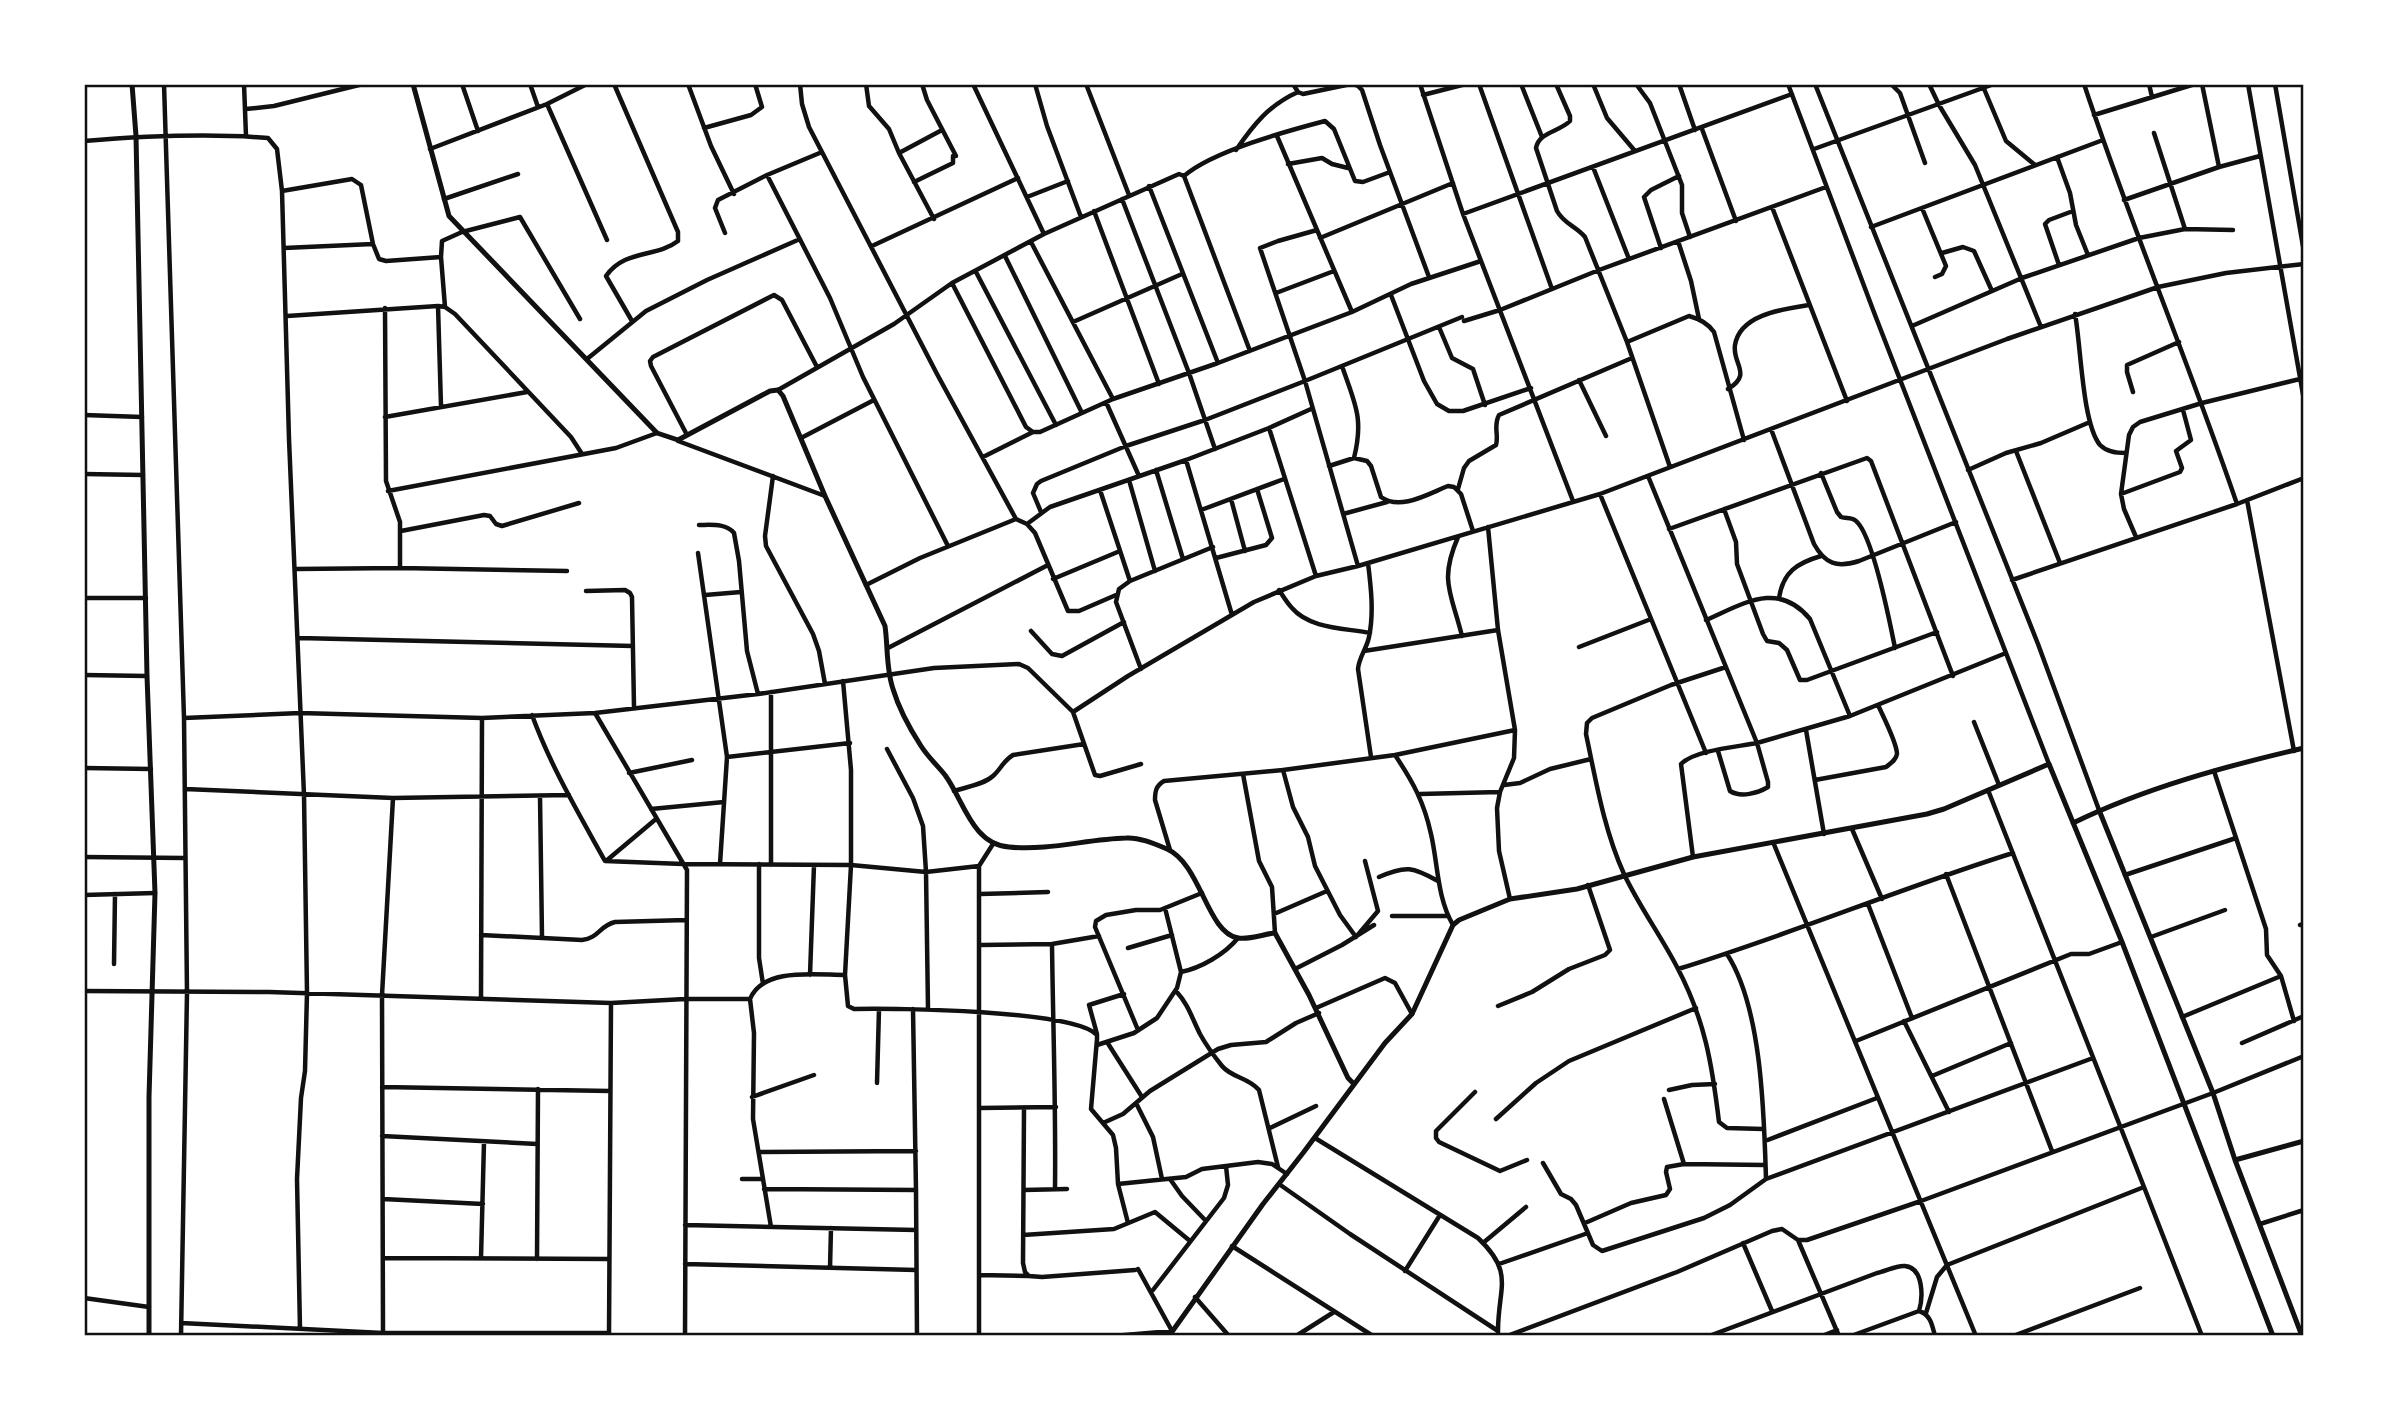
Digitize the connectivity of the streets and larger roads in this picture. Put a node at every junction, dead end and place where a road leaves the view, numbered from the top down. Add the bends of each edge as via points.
1 (132, 84) edge
2 (164, 84) edge
3 (244, 84) edge
4 (363, 84) edge
5 (413, 84) edge
6 (463, 84) edge
7 (530, 84) edge
8 (587, 84) edge
9 (614, 84) edge
10 (688, 84) edge
11 (755, 84) edge
12 (800, 84) edge
13 (866, 84) edge
14 (922, 84) edge
15 (973, 84) edge
16 (1035, 84) edge
17 (1086, 84) edge
18 (1293, 84) edge
19 (1356, 84) edge
20 (1420, 84) edge
21 (1466, 84) edge
22 (1479, 84) edge
23 (1521, 84) edge
24 (1556, 84) edge
25 (1593, 84) edge
26 (1636, 84) edge
27 (1679, 84) edge
28 (1788, 84) edge
29 (1815, 84) edge
30 (1891, 84) edge
31 (1929, 84) edge
32 (1994, 84) edge
33 (2084, 84) edge
34 (2149, 84) edge
35 (2194, 84) edge
36 (2202, 84) edge
37 (2248, 84) edge
38 (2275, 84) edge
39 (1982, 86) edge
40 (1298, 92) junction
41 (1792, 94) junction
42 (1423, 95) junction
43 (2152, 97) junction
44 (547, 104) junction
45 (1939, 105) junction
46 (538, 107) junction
47 (246, 110) junction
48 (1907, 115) junction
49 (2094, 115) junction
50 (704, 128) junction
51 (1702, 129) junction
52 (942, 130) junction
53 (1695, 130) junction
54 (478, 131) junction
55 (2154, 133) dead end
56 (1276, 135) junction
57 (136, 136) junction
58 (166, 136) junction
59 (246, 136) junction
60 (1542, 137) junction
61 (84, 141) edge
62 (1666, 141) junction
63 (2103, 141) junction
64 (1837, 142) junction
65 (430, 149) junction
66 (1814, 149) junction
67 (1236, 150) junction
68 (1635, 151) junction
69 (822, 152) junction
70 (899, 153) junction
71 (2260, 156) junction
72 (2057, 158) junction
73 (1925, 163) dead end
74 (1288, 164) junction
75 (2036, 165) junction
76 (1593, 167) junction
77 (2219, 167) junction
78 (1349, 168) junction
79 (1390, 172) junction
80 (518, 174) dead end
81 (767, 175) junction
82 (1184, 176) junction
83 (1679, 176) junction
84 (1018, 178) junction
85 (1068, 181) junction
86 (914, 182) junction
87 (1452, 183) junction
88 (2171, 183) junction
89 (1549, 184) junction
90 (1984, 184) junction
91 (1149, 186) junction
92 (1826, 187) junction
93 (282, 191) junction
94 (734, 194) junction
95 (1129, 195) junction
96 (1517, 195) junction
97 (1027, 197) junction
98 (1122, 199) junction
99 (443, 200) junction
100 (2124, 200) junction
101 (1401, 203) junction
102 (1772, 207) junction
103 (1922, 208) junction
104 (1094, 211) junction
105 (2073, 211) junction
106 (1464, 214) junction
107 (1081, 217) junction
108 (934, 219) junction
109 (1736, 221) junction
110 (1871, 227) junction
111 (2185, 229) junction
112 (1317, 230) junction
113 (2233, 230) dead end
114 (463, 232) junction
115 (725, 233) dead end
116 (1044, 234) junction
117 (1689, 237) junction
118 (1320, 238) junction
119 (2138, 238) junction
120 (800, 239) junction
121 (607, 240) dead end
122 (1031, 242) junction
123 (1678, 242) junction
124 (373, 244) junction
125 (872, 246) junction
126 (284, 248) junction
127 (1661, 248) junction
128 (2304, 252) edge
129 (1942, 253) junction
130 (2088, 255) junction
131 (1005, 256) junction
132 (441, 257) junction
133 (1629, 259) junction
134 (1481, 261) junction
135 (2304, 264) edge
136 (2059, 265) junction
137 (2279, 266) junction
138 (1599, 270) junction
139 (1334, 271) junction
140 (975, 272) junction
141 (1182, 274) junction
142 (1429, 277) junction
143 (1936, 277) dead end
144 (2022, 278) junction
145 (952, 283) junction
146 (1156, 285) junction
147 (2158, 287) junction
148 (1552, 289) junction
149 (1992, 291) junction
150 (1276, 293) junction
151 (1391, 295) junction
152 (1127, 298) junction
153 (1809, 305) junction
154 (438, 306) junction
155 (445, 307) junction
156 (385, 308) junction
157 (1500, 310) junction
158 (1352, 313) junction
159 (908, 314) junction
160 (2075, 314) junction
161 (287, 316) junction
162 (580, 319) dead end
163 (1699, 319) junction
164 (632, 321) junction
165 (1073, 322) junction
166 (1912, 326) junction
167 (1439, 327) junction
168 (2041, 327) junction
169 (1290, 336) junction
170 (1408, 339) junction
171 (1627, 342) junction
172 (2179, 342) junction
173 (851, 347) junction
174 (1250, 351) junction
175 (1632, 358) junction
176 (587, 359) junction
177 (1218, 363) junction
178 (1342, 366) junction
179 (817, 367) junction
180 (1929, 369) junction
181 (1189, 373) junction
182 (2302, 378) edge
183 (1579, 380) junction
184 (1900, 380) junction
185 (1305, 381) junction
186 (1159, 384) junction
187 (1531, 388) junction
188 (1728, 389) junction
189 (778, 390) junction
190 (528, 392) junction
191 (2133, 392) dead end
192 (1113, 399) junction
193 (1534, 399) junction
194 (875, 400) junction
195 (2304, 400) edge
196 (1847, 401) junction
197 (1106, 402) junction
198 (2202, 403) junction
199 (1485, 405) junction
200 (442, 406) junction
201 (1311, 409) junction
202 (2183, 410) junction
203 (1082, 413) junction
204 (84, 415) edge
205 (142, 416) junction
206 (385, 417) junction
207 (1205, 420) junction
208 (2090, 422) junction
209 (1056, 425) junction
210 (1269, 428) junction
211 (1770, 429) junction
212 (1033, 432) junction
213 (657, 433) junction
214 (688, 436) junction
215 (1606, 436) dead end
216 (801, 438) junction
217 (678, 440) junction
218 (1744, 440) junction
219 (1126, 446) junction
220 (1215, 449) junction
221 (2016, 451) junction
222 (2126, 453) junction
223 (582, 454) junction
224 (983, 457) junction
225 (1354, 458) junction
226 (1186, 460) junction
227 (1329, 466) junction
228 (1670, 467) junction
229 (1156, 470) junction
230 (1968, 470) junction
231 (1821, 473) junction
232 (84, 474) edge
233 (143, 475) junction
234 (773, 476) junction
235 (1139, 476) junction
236 (1648, 476) junction
237 (2304, 478) edge
238 (1284, 479) junction
239 (1129, 480) junction
240 (1790, 484) junction
241 (1258, 489) junction
242 (1458, 489) junction
243 (1100, 490) junction
244 (387, 491) junction
245 (1600, 494) junction
246 (2121, 494) junction
247 (825, 496) junction
248 (1231, 499) junction
249 (2247, 500) junction
250 (1573, 501) junction
251 (1388, 502) junction
252 (579, 503) dead end
253 (2237, 504) junction
254 (1724, 509) junction
255 (1201, 510) junction
256 (1041, 512) junction
257 (1343, 514) junction
258 (1016, 519) junction
259 (1956, 522) junction
260 (1027, 524) junction
261 (699, 525) dead end
262 (1488, 527) junction
263 (1669, 529) junction
264 (401, 531) junction
265 (1474, 531) junction
266 (1458, 536) junction
267 (2136, 537) junction
268 (1902, 543) junction
269 (948, 546) junction
270 (1213, 547) junction
271 (1120, 551) junction
272 (1245, 551) junction
273 (698, 553) dead end
274 (1821, 556) junction
275 (1873, 556) junction
276 (1216, 558) junction
277 (1183, 559) junction
278 (1368, 563) junction
279 (2060, 563) junction
280 (1048, 565) junction
281 (1358, 566) junction
282 (400, 568) junction
283 (296, 569) junction
284 (1155, 570) junction
285 (567, 571) dead end
286 (1316, 576) junction
287 (1054, 579) junction
288 (2012, 580) junction
289 (1130, 581) junction
290 (866, 585) junction
291 (1279, 590) junction
292 (586, 591) dead end
293 (741, 592) junction
294 (705, 595) junction
295 (1116, 595) junction
296 (84, 598) edge
297 (146, 598) junction
298 (1779, 598) junction
299 (1750, 601) junction
300 (1232, 615) junction
301 (1651, 620) junction
302 (1706, 620) junction
303 (1124, 622) junction
304 (1031, 631) dead end
305 (1498, 631) junction
306 (1937, 632) junction
307 (1370, 633) junction
308 (1462, 636) junction
309 (299, 638) junction
310 (633, 646) junction
311 (1579, 647) dead end
312 (888, 648) junction
313 (1895, 648) junction
314 (1363, 651) junction
315 (2006, 653) junction
316 (1726, 667) junction
317 (1141, 668) junction
318 (1832, 672) junction
319 (889, 674) junction
320 (84, 675) edge
321 (148, 676) junction
322 (1953, 676) junction
323 (844, 681) junction
324 (825, 684) junction
325 (1678, 684) junction
326 (771, 692) junction
327 (758, 694) junction
328 (720, 699) junction
329 (1878, 705) junction
330 (634, 707) junction
331 (1073, 712) junction
332 (300, 713) junction
333 (595, 713) junction
334 (533, 715) junction
335 (1850, 716) junction
336 (184, 718) junction
337 (482, 718) junction
338 (1974, 722) dead end
339 (1516, 730) junction
340 (1806, 730) junction
341 (1757, 743) junction
342 (850, 744) junction
343 (1084, 744) junction
344 (2304, 748) edge
345 (887, 749) dead end
346 (771, 751) junction
347 (1718, 751) junction
348 (2294, 751) junction
349 (1706, 753) junction
350 (1395, 755) junction
351 (727, 757) junction
352 (1371, 757) junction
353 (692, 760) dead end
354 (1591, 760) junction
355 (1141, 764) dead end
356 (2049, 764) junction
357 (84, 768) edge
358 (151, 769) junction
359 (1283, 770) junction
360 (2214, 771) junction
361 (629, 773) junction
362 (1243, 774) junction
363 (1815, 780) junction
364 (1504, 785) junction
365 (1999, 785) junction
366 (185, 789) junction
367 (1988, 790) junction
368 (954, 791) junction
369 (1500, 792) junction
370 (1420, 794) junction
371 (569, 795) junction
372 (304, 796) junction
373 (482, 796) junction
374 (540, 796) junction
375 (393, 798) junction
376 (724, 802) junction
377 (650, 809) junction
378 (2099, 810) junction
379 (656, 819) junction
380 (2073, 823) junction
381 (1853, 828) junction
382 (1824, 834) junction
383 (2236, 838) junction
384 (1773, 841) junction
385 (993, 844) junction
386 (1170, 850) junction
387 (2013, 853) junction
388 (84, 857) edge
389 (1693, 857) junction
390 (153, 858) junction
391 (185, 858) junction
392 (606, 861) junction
393 (1365, 861) dead end
394 (683, 864) junction
395 (720, 864) junction
396 (759, 864) junction
397 (771, 864) junction
398 (814, 864) junction
399 (851, 865) junction
400 (979, 866) junction
401 (926, 872) junction
402 (1946, 874) junction
403 (1625, 875) junction
404 (2125, 875) junction
405 (1379, 877) dead end
406 (1439, 881) junction
407 (1588, 886) junction
408 (1327, 891) junction
409 (1048, 892) dead end
410 (155, 893) junction
411 (1202, 893) junction
412 (116, 894) junction
413 (979, 894) junction
414 (84, 895) edge
415 (1882, 899) junction
416 (1510, 900) junction
417 (1868, 904) junction
418 (1165, 908) junction
419 (2225, 910) dead end
420 (1274, 914) junction
421 (1392, 916) dead end
422 (1448, 916) junction
423 (686, 920) junction
424 (1374, 925) dead end
425 (1453, 925) junction
426 (1807, 927) junction
427 (1275, 933) junction
428 (481, 935) junction
429 (1172, 935) junction
430 (1099, 936) junction
431 (542, 937) junction
432 (1356, 937) junction
433 (2151, 937) junction
434 (1238, 938) junction
435 (2122, 942) junction
436 (1052, 944) junction
437 (980, 945) junction
438 (1128, 948) dead end
439 (1727, 954) junction
440 (2056, 960) junction
441 (114, 964) dead end
442 (1295, 969) junction
443 (1678, 969) junction
444 (1181, 972) junction
445 (810, 975) junction
446 (845, 975) junction
447 (2281, 976) junction
448 (763, 984) junction
449 (1989, 987) junction
450 (1175, 991) junction
451 (84, 992) edge
452 (152, 993) junction
453 (187, 993) junction
454 (307, 993) junction
455 (1124, 994) junction
456 (382, 995) junction
457 (481, 998) junction
458 (685, 999) junction
459 (750, 999) junction
460 (611, 1003) junction
461 (1498, 1006) dead end
462 (1696, 1008) junction
463 (879, 1009) junction
464 (913, 1009) junction
465 (928, 1009) junction
466 (979, 1011) junction
467 (1317, 1011) junction
468 (1412, 1014) junction
469 (2304, 1016) edge
470 (2182, 1017) junction
471 (1912, 1018) junction
472 (1053, 1021) junction
473 (1904, 1021) junction
474 (2294, 1021) junction
475 (1138, 1030) junction
476 (1097, 1035) junction
477 (1856, 1041) junction
478 (1107, 1042) junction
479 (2011, 1043) junction
480 (2242, 1043) dead end
481 (1097, 1045) junction
482 (1213, 1052) junction
483 (2304, 1056) edge
484 (2093, 1058) junction
485 (814, 1075) dead end
486 (1932, 1076) junction
487 (877, 1083) dead end
488 (1354, 1084) junction
489 (1714, 1084) junction
490 (2026, 1085) junction
491 (382, 1087) junction
492 (538, 1089) junction
493 (1670, 1090) dead end
494 (610, 1091) junction
495 (1475, 1092) dead end
496 (2213, 1093) junction
497 (752, 1097) junction
498 (1142, 1097) junction
499 (1664, 1098) dead end
500 (1877, 1098) junction
501 (1136, 1103) junction
502 (2183, 1104) junction
503 (1316, 1106) dead end
504 (1056, 1107) junction
505 (979, 1108) junction
506 (1024, 1109) junction
507 (1949, 1112) junction
508 (1496, 1119) dead end
509 (1103, 1124) junction
510 (2122, 1126) junction
511 (1269, 1128) junction
512 (1763, 1129) junction
513 (1892, 1133) junction
514 (382, 1136) junction
515 (1315, 1138) junction
516 (1765, 1141) junction
517 (2304, 1141) edge
518 (484, 1142) junction
519 (537, 1144) junction
520 (916, 1151) junction
521 (2052, 1151) junction
522 (760, 1152) junction
523 (1527, 1160) dead end
524 (2235, 1160) junction
525 (1543, 1163) dead end
526 (1685, 1164) junction
527 (1766, 1165) junction
528 (1226, 1166) junction
529 (1278, 1167) junction
530 (1287, 1174) junction
531 (1170, 1178) junction
532 (742, 1179) dead end
533 (1162, 1179) junction
534 (1766, 1179) junction
535 (763, 1180) junction
536 (1279, 1184) junction
537 (1118, 1185) junction
538 (2144, 1187) junction
539 (764, 1189) junction
540 (1055, 1189) junction
541 (1067, 1189) dead end
542 (916, 1190) junction
543 (1024, 1190) junction
544 (383, 1199) junction
545 (1921, 1201) junction
546 (483, 1204) junction
547 (1526, 1207) dead end
548 (2304, 1209) edge
549 (1440, 1215) junction
550 (1206, 1221) junction
551 (1128, 1223) junction
552 (1585, 1223) junction
553 (2260, 1224) junction
554 (685, 1226) junction
555 (771, 1227) junction
556 (831, 1228) junction
557 (916, 1230) junction
558 (1588, 1233) junction
559 (1023, 1235) junction
560 (1798, 1240) junction
561 (1190, 1241) junction
562 (1483, 1243) junction
563 (1743, 1244) junction
564 (1232, 1246) junction
565 (383, 1258) junction
566 (481, 1258) junction
567 (537, 1259) junction
568 (609, 1259) junction
569 (685, 1264) junction
570 (1499, 1264) junction
571 (1947, 1265) junction
572 (830, 1268) junction
573 (916, 1270) junction
574 (1405, 1270) junction
575 (979, 1275) junction
576 (1029, 1276) junction
577 (2140, 1288) dead end
578 (1153, 1290) dead end
579 (1822, 1294) junction
580 (1195, 1296) junction
581 (84, 1298) edge
582 (149, 1307) junction
583 (1772, 1311) junction
584 (1919, 1311) junction
585 (1334, 1312) junction
586 (1926, 1313) junction
587 (181, 1323) junction
588 (300, 1329) junction
589 (1837, 1330) junction
590 (383, 1333) junction
591 (1170, 1333) edge
592 (1498, 1334) edge
593 (609, 1335) edge
594 (149, 1336) edge
595 (181, 1336) edge
596 (685, 1336) edge
597 (916, 1336) edge
598 (979, 1336) edge
599 (1113, 1336) edge
600 (1229, 1336) edge
601 (1296, 1336) edge
602 (1373, 1336) edge
603 (1507, 1336) edge
604 (1709, 1336) edge
605 (1822, 1336) edge
606 (1839, 1336) edge
607 (1851, 1336) edge
608 (1935, 1336) edge
609 (1975, 1336) edge
610 (2013, 1336) edge
611 (2202, 1336) edge
612 (2273, 1336) edge
613 (2302, 1336) edge

1 - 57 street
2 - 58 street
3 - 47 street
4 - 47 street
5 - 65 street
6 - 54 street
7 - 46 street
8 - 44 street
9 - 164 street via 678,232 678,241 672,246 632,256 606,276
10 - 50 street
11 - 50 street via 762,107 758,111
12 - 69 street via 809,127
13 - 70 street via 869,106 889,129
14 - 52 street
15 - 84 street
16 - 85 street
17 - 95 street
18 - 40 street
19 - 40 street
19 - 79 street
20 - 42 street
21 - 42 street
22 - 96 street
23 - 60 street
24 - 60 street via 1570,121
25 - 68 street via 1607,118
26 - 62 street via 1650,103
27 - 53 street
28 - 41 street
29 - 64 street
30 - 48 street via 1900,93
31 - 45 street
32 - 39 street
33 - 49 street
34 - 43 street
35 - 43 street
36 - 77 street
37 - 71 street
38 - 128 street
39 - 45 street
39 - 75 street via 2006,141
40 - 67 street via 1270,107
41 - 51 street
41 - 66 street
42 - 87 street
43 - 49 street
44 - 46 street
44 - 121 street
45 - 48 street
45 - 90 street
46 - 54 street
47 - 59 street
48 - 64 street
48 - 73 street
49 - 63 street
50 - 94 street
51 - 53 street
51 - 109 street
52 - 70 street
52 - 86 street via 956,156 953,163
53 - 62 street
54 - 65 street
55 - 88 street
56 - 67 street
56 - 74 street
56 - 78 street via 1325,121 1334,129
57 - 58 street
57 - 61 street
57 - 205 street
58 - 59 street
58 - 336 street
59 - 93 street via 274,143
60 - 89 street via 1536,148
62 - 68 street
62 - 83 street
63 - 72 street
63 - 100 street
64 - 66 street
64 - 110 street
65 - 99 street
66 - 92 street
67 - 82 street via 1203,162
68 - 76 street
69 - 81 street
69 - 125 street
70 - 86 street
71 - 77 street
71 - 137 street
72 - 75 street
72 - 105 street
74 - 78 street via 1322,158
74 - 112 street
75 - 90 street
76 - 89 street
76 - 133 street
77 - 88 street
78 - 79 street via 1359,183
79 - 101 street
80 - 99 street
81 - 94 street
81 - 120 street
82 - 91 street via 1175,174
82 - 174 street
83 - 117 street
83 - 127 street via 1644,197
84 - 97 street
84 - 108 street
85 - 97 street
85 - 107 street
86 - 108 street
87 - 101 street
87 - 106 street
88 - 100 street
88 - 111 street
89 - 96 street
89 - 138 street via 1561,219 1585,237
90 - 103 street
90 - 144 street
91 - 95 street
91 - 141 street
92 - 102 street
92 - 184 street
93 - 124 street via 357,181
93 - 126 street
94 - 115 street via 715,205
95 - 98 street
96 - 106 street
96 - 148 street
97 - 116 street
98 - 104 street
98 - 146 street
99 - 114 street
100 - 119 street
101 - 118 street
101 - 142 street
102 - 109 street
102 - 153 street
103 - 110 street
103 - 129 street
104 - 107 street
104 - 152 street
105 - 130 street
105 - 136 street via 2049,219 2045,225
106 - 134 street
107 - 116 street
108 - 125 street
109 - 117 street
110 - 166 street
111 - 113 street
111 - 119 street
112 - 118 street
112 - 150 street via 1260,248
114 - 132 street via 442,241
114 - 162 street via 520,217
114 - 176 street
116 - 122 street
117 - 123 street
118 - 139 street
119 - 130 street
119 - 147 street
120 - 164 street
120 - 173 street
122 - 131 street
122 - 165 street
123 - 127 street
123 - 163 street
124 - 126 street
124 - 132 street via 383,261
125 - 159 street
126 - 161 street
127 - 133 street
129 - 143 street via 1946,266
129 - 149 street via 1963,247 1974,251
130 - 136 street
131 - 140 street
131 - 203 street
132 - 155 street
133 - 138 street
134 - 142 street
134 - 157 street
135 - 137 street
136 - 144 street
137 - 147 street
137 - 182 street
138 - 148 street
138 - 171 street
139 - 150 street
139 - 158 street
140 - 145 street
140 - 209 street
141 - 146 street
141 - 177 street
142 - 151 street
144 - 149 street
144 - 168 street
145 - 159 street
145 - 212 street
146 - 152 street
146 - 181 street
147 - 160 street
147 - 172 street
148 - 157 street
149 - 166 street
150 - 169 street
151 - 158 street
151 - 170 street
152 - 165 street
152 - 186 street
153 - 188 street via 1778,310 1750,323 1739,334 1735,353 1740,377
153 - 196 street
154 - 155 street
154 - 156 street
154 - 200 street
155 - 190 street
156 - 161 street
156 - 206 street
157 - 167 street
157 - 187 street
158 - 169 street
159 - 173 street
159 - 224 street
160 - 168 street
160 - 208 street
161 - 283 street
163 - 171 street via 1689,316
163 - 188 street via 1714,332
164 - 176 street
165 - 192 street
166 - 180 street
167 - 170 street
167 - 199 street via 1452,358 1473,369
168 - 180 street
169 - 174 street
169 - 185 street
170 - 178 street
170 - 199 street via 1437,404 1449,411
171 - 175 street
172 - 191 street via 2127,365
172 - 198 street
173 - 179 street
173 - 194 street
174 - 177 street
175 - 183 street
175 - 228 street
176 - 213 street
177 - 181 street
178 - 185 street
178 - 225 street via 1359,419
179 - 189 street
179 - 214 street via 782,300 774,295 653,356 651,366
180 - 184 street
180 - 230 street
181 - 186 street
181 - 207 street
182 - 195 street
182 - 198 street
183 - 193 street
183 - 215 street
184 - 196 street
184 - 259 street
185 - 201 street
185 - 207 street
186 - 192 street
187 - 193 street
187 - 199 street
188 - 218 street
189 - 214 street
189 - 216 street
190 - 200 street
190 - 223 street
192 - 197 street
193 - 242 street via 1499,415 1496,445 1469,461
193 - 250 street
194 - 216 street
194 - 269 street
196 - 211 street
197 - 203 street
197 - 219 street
198 - 202 street
198 - 253 street
200 - 206 street
201 - 210 street
201 - 227 street
202 - 222 street via 2133,427
202 - 246 street via 2191,436 2189,443 2176,451 2180,472
203 - 209 street
204 - 205 street
205 - 233 street
206 - 244 street
207 - 219 street
207 - 220 street
208 - 221 street
208 - 222 street via 2105,449
209 - 212 street
210 - 220 street
210 - 238 street
211 - 218 street
211 - 240 street
212 - 224 street
213 - 217 street
213 - 223 street via 629,445
214 - 217 street
216 - 247 street
217 - 234 street
218 - 228 street
219 - 235 street
219 - 256 street via 1037,484 1034,493
220 - 226 street
221 - 230 street
221 - 279 street
222 - 246 street
223 - 244 street
224 - 258 street
225 - 227 street
225 - 251 street via 1371,466 1381,497
226 - 229 street
226 - 255 street
227 - 257 street
228 - 236 street
229 - 235 street
229 - 277 street
230 - 288 street
231 - 240 street
231 - 268 street via 1862,458 1871,461
231 - 275 street via 1840,517 1858,523
232 - 233 street
233 - 297 street
234 - 247 street
234 - 324 street via 766,546 813,634
235 - 239 street
236 - 245 street
236 - 263 street
237 - 249 street
238 - 241 street
238 - 286 street
239 - 243 street
239 - 284 street
240 - 254 street
240 - 274 street
241 - 248 street
241 - 272 street via 1272,538 1266,545
242 - 251 street via 1448,486 1405,502
242 - 265 street
243 - 256 street
243 - 271 street
244 - 264 street
245 - 250 street
245 - 301 street
246 - 267 street
247 - 290 street
248 - 255 street
248 - 272 street
249 - 253 street
249 - 348 street
250 - 262 street
251 - 257 street
252 - 264 street via 502,526 484,515
253 - 267 street
254 - 263 street
254 - 299 street
255 - 270 street
256 - 260 street
257 - 281 street
258 - 260 street
258 - 269 street
259 - 268 street
259 - 315 street
260 - 280 street
261 - 293 street via 723,526 734,533
262 - 265 street
262 - 305 street
263 - 302 street
264 - 282 street
265 - 266 street
266 - 278 street
266 - 308 street via 1446,579
267 - 279 street
268 - 275 street
268 - 306 street
269 - 290 street
270 - 276 street
270 - 277 street
271 - 287 street
271 - 289 street
272 - 276 street
273 - 294 street
274 - 275 street via 1833,564 1847,564
274 - 298 street via 1792,568
275 - 313 street
276 - 300 street
277 - 284 street
278 - 281 street
278 - 307 street
279 - 288 street
280 - 287 street
280 - 312 street
281 - 286 street
282 - 283 street
282 - 285 street
283 - 309 street
284 - 289 street
286 - 291 street
287 - 295 street via 1065,607 1073,613
288 - 378 street
289 - 295 street
290 - 312 street
291 - 300 street
291 - 307 street via 1303,618
292 - 310 street via 630,593
293 - 294 street
293 - 327 street via 747,651
294 - 328 street
295 - 303 street
296 - 297 street
297 - 321 street
298 - 299 street
298 - 318 street via 1801,608 1810,619
299 - 302 street
299 - 318 street via 1767,640 1787,650 1800,680
300 - 317 street
301 - 311 street
301 - 325 street
302 - 316 street
303 - 304 street via 1062,656 1052,654
303 - 317 street
305 - 308 street
305 - 339 street
306 - 313 street
306 - 322 street
307 - 314 street
308 - 314 street
309 - 310 street
309 - 332 street
310 - 330 street
312 - 319 street
313 - 318 street
314 - 352 street via 1358,669
315 - 322 street
315 - 356 street
316 - 325 street
316 - 341 street
317 - 331 street
318 - 335 street
319 - 323 street
319 - 331 street via 1019,664
319 - 368 street via 921,747
320 - 321 street
321 - 358 street
322 - 329 street
323 - 324 street
323 - 342 street
324 - 326 street
325 - 349 street
325 - 354 street via 1592,718 1586,734
326 - 327 street
326 - 346 street
327 - 328 street
328 - 330 street
328 - 351 street
329 - 335 street
329 - 363 street via 1896,747 1894,762
330 - 333 street
331 - 343 street
332 - 336 street
332 - 337 street
332 - 372 street
333 - 334 street
333 - 361 street
334 - 337 street
334 - 371 street
335 - 340 street
336 - 366 street
337 - 373 street
338 - 365 street
339 - 350 street
339 - 364 street via 1514,758
340 - 341 street
340 - 363 street
341 - 347 street
341 - 347 street via 1768,782 1760,792 1732,794
342 - 346 street
342 - 399 street
343 - 355 street via 1097,777
343 - 368 street via 1013,755 989,779
344 - 348 street
345 - 401 street via 920,815
346 - 351 street
346 - 397 street
347 - 349 street
348 - 360 street
349 - 389 street via 1685,760 1680,769
350 - 352 street
350 - 370 street
351 - 376 street
352 - 359 street
353 - 361 street
354 - 364 street
354 - 403 street
356 - 365 street
356 - 380 street
357 - 358 street
358 - 390 street
359 - 362 street
359 - 408 street
360 - 378 street
360 - 383 street
361 - 377 street
362 - 386 street via 1158,785 1155,800
362 - 420 street via 1259,861 1272,887
363 - 382 street
364 - 369 street
365 - 367 street
366 - 372 street
366 - 391 street
367 - 381 street via 1944,809
367 - 387 street
368 - 385 street via 971,822
369 - 370 street
369 - 416 street via 1497,830
370 - 406 street
371 - 374 street
371 - 392 street
372 - 375 street
372 - 454 street
373 - 374 street
373 - 375 street
373 - 428 street
374 - 431 street
375 - 456 street
376 - 377 street
376 - 395 street
377 - 379 street
378 - 380 street
378 - 404 street
379 - 392 street
379 - 394 street
380 - 435 street
381 - 382 street
381 - 415 street
382 - 384 street
383 - 404 street
383 - 447 street via 2266,929 2267,956
384 - 389 street
384 - 426 street
385 - 386 street via 1051,847 1129,838
385 - 400 street
386 - 411 street via 1184,860
387 - 402 street
387 - 440 street
388 - 390 street
389 - 403 street
390 - 391 street
390 - 410 street
391 - 453 street
392 - 394 street
393 - 432 street via 1378,911
394 - 395 street
394 - 423 street via 687,870
395 - 396 street
396 - 397 street
396 - 448 street
397 - 398 street
398 - 399 street
398 - 445 street
399 - 401 street
399 - 446 street
400 - 401 street
400 - 413 street
401 - 465 street
402 - 415 street
402 - 449 street
403 - 407 street
403 - 443 street
404 - 433 street
405 - 406 street via 1410,868
406 - 422 street
407 - 416 street
407 - 461 street via 1610,950
408 - 420 street
408 - 432 street
409 - 413 street
410 - 412 street
410 - 452 street
411 - 418 street
411 - 434 street via 1210,912
412 - 414 street
412 - 441 street
413 - 437 street
415 - 417 street
416 - 425 street
417 - 426 street
417 - 471 street
418 - 429 street
418 - 430 street via 1102,916 1095,923
419 - 433 street
420 - 427 street
421 - 422 street
422 - 425 street
423 - 431 street via 615,922 602,927 595,937 582,940
423 - 458 street
424 - 432 street
425 - 468 street
426 - 439 street
426 - 477 street
427 - 434 street
427 - 442 street
428 - 431 street
428 - 457 street
429 - 438 street
429 - 444 street
430 - 436 street
430 - 455 street
432 - 442 street
433 - 470 street
434 - 444 street via 1223,952
435 - 440 street
435 - 502 street
436 - 437 street
436 - 472 street
437 - 466 street
439 - 443 street
439 - 512 street via 1748,999
440 - 449 street
440 - 484 street
442 - 467 street
443 - 462 street
444 - 450 street
445 - 446 street
445 - 448 street via 773,978
446 - 463 street via 848,1006
447 - 470 street
447 - 474 street
448 - 459 street
449 - 471 street
449 - 479 street
450 - 475 street via 1162,1012
450 - 482 street
451 - 452 street
452 - 453 street
452 - 582 street
453 - 454 street
453 - 587 street
454 - 456 street
454 - 588 street via 297,1179
455 - 475 street
455 - 476 street via 1089,1005
456 - 457 street
456 - 491 street
457 - 460 street
458 - 459 street
458 - 460 street
458 - 554 street
459 - 497 street
460 - 494 street
462 - 489 street via 1710,1050
462 - 508 street via 1569,1061
463 - 464 street
463 - 487 street
464 - 465 street
464 - 520 street
465 - 466 street
466 - 472 street
466 - 505 street
467 - 468 street via 1385,978 1395,983
467 - 482 street via 1266,1042 1231,1045
467 - 488 street
468 - 488 street
469 - 474 street
470 - 496 street
471 - 473 street
472 - 476 street via 1090,1029
472 - 504 street
473 - 477 street
473 - 486 street
474 - 480 street
475 - 478 street
476 - 481 street
477 - 500 street
478 - 481 street
478 - 498 street
479 - 486 street
479 - 490 street
481 - 509 street via 1091,1109
482 - 498 street
482 - 511 street via 1226,1070 1259,1090
483 - 496 street
484 - 490 street
484 - 510 street
485 - 497 street
486 - 507 street
488 - 515 street
489 - 493 street
489 - 512 street via 1723,1126
490 - 507 street
490 - 521 street
491 - 492 street
491 - 514 street
492 - 494 street
492 - 519 street
494 - 568 street
495 - 523 street via 1436,1131 1438,1142 1500,1171
496 - 502 street
496 - 524 street
497 - 522 street
498 - 501 street
499 - 526 street
500 - 513 street
500 - 516 street
501 - 509 street
501 - 533 street via 1153,1137
502 - 510 street
502 - 612 street
503 - 511 street
504 - 506 street
504 - 540 street
505 - 506 street
505 - 575 street
506 - 543 street
507 - 513 street
509 - 537 street via 1116,1147
510 - 521 street
510 - 538 street
511 - 529 street
512 - 516 street
513 - 534 street
513 - 545 street
514 - 518 street
514 - 544 street
515 - 530 street
515 - 549 street
516 - 527 street
517 - 524 street
518 - 519 street
518 - 546 street
519 - 567 street
520 - 522 street
520 - 542 street
521 - 545 street
522 - 535 street
524 - 553 street
525 - 552 street
526 - 527 street
526 - 552 street via 1667,1167 1670,1189 1666,1195 1631,1203
527 - 534 street
528 - 529 street via 1258,1162
528 - 531 street
528 - 550 street via 1226,1193
529 - 530 street
530 - 536 street
531 - 533 street
531 - 550 street
532 - 535 street
533 - 537 street
534 - 558 street via 1718,1212 1608,1250 1597,1249
535 - 539 street
536 - 564 street
536 - 574 street
537 - 551 street
538 - 571 street
538 - 611 street
539 - 542 street
539 - 555 street
540 - 541 street
540 - 543 street
542 - 557 street
543 - 559 street
544 - 546 street
544 - 565 street
545 - 560 street
545 - 571 street
546 - 566 street
547 - 562 street
548 - 553 street
549 - 562 street
549 - 574 street
550 - 561 street
551 - 559 street via 1107,1230
551 - 561 street via 1154,1212
552 - 558 street
553 - 613 street
554 - 555 street
554 - 569 street
555 - 556 street
556 - 557 street
556 - 572 street
557 - 573 street
558 - 570 street
559 - 576 street via 1024,1270
560 - 563 street via 1782,1229
560 - 579 street
561 - 578 street
562 - 570 street
563 - 583 street
563 - 603 street
564 - 580 street
564 - 585 street
565 - 566 street
565 - 590 street
566 - 567 street
567 - 568 street
568 - 593 street
569 - 572 street
569 - 596 street
570 - 592 street
571 - 586 street via 1937,1277
571 - 609 street
572 - 573 street
573 - 597 street
574 - 592 street
575 - 576 street
575 - 598 street
576 - 591 street via 1137,1270
577 - 610 street
579 - 583 street
579 - 584 street via 1908,1266 1917,1273 1922,1292
579 - 589 street
580 - 591 street
580 - 600 street
581 - 582 street
582 - 594 street
583 - 604 street
584 - 586 street
584 - 607 street
585 - 601 street
585 - 602 street
586 - 608 street
587 - 588 street
587 - 595 street
588 - 590 street
589 - 605 street
589 - 606 street
590 - 593 street
591 - 599 street

